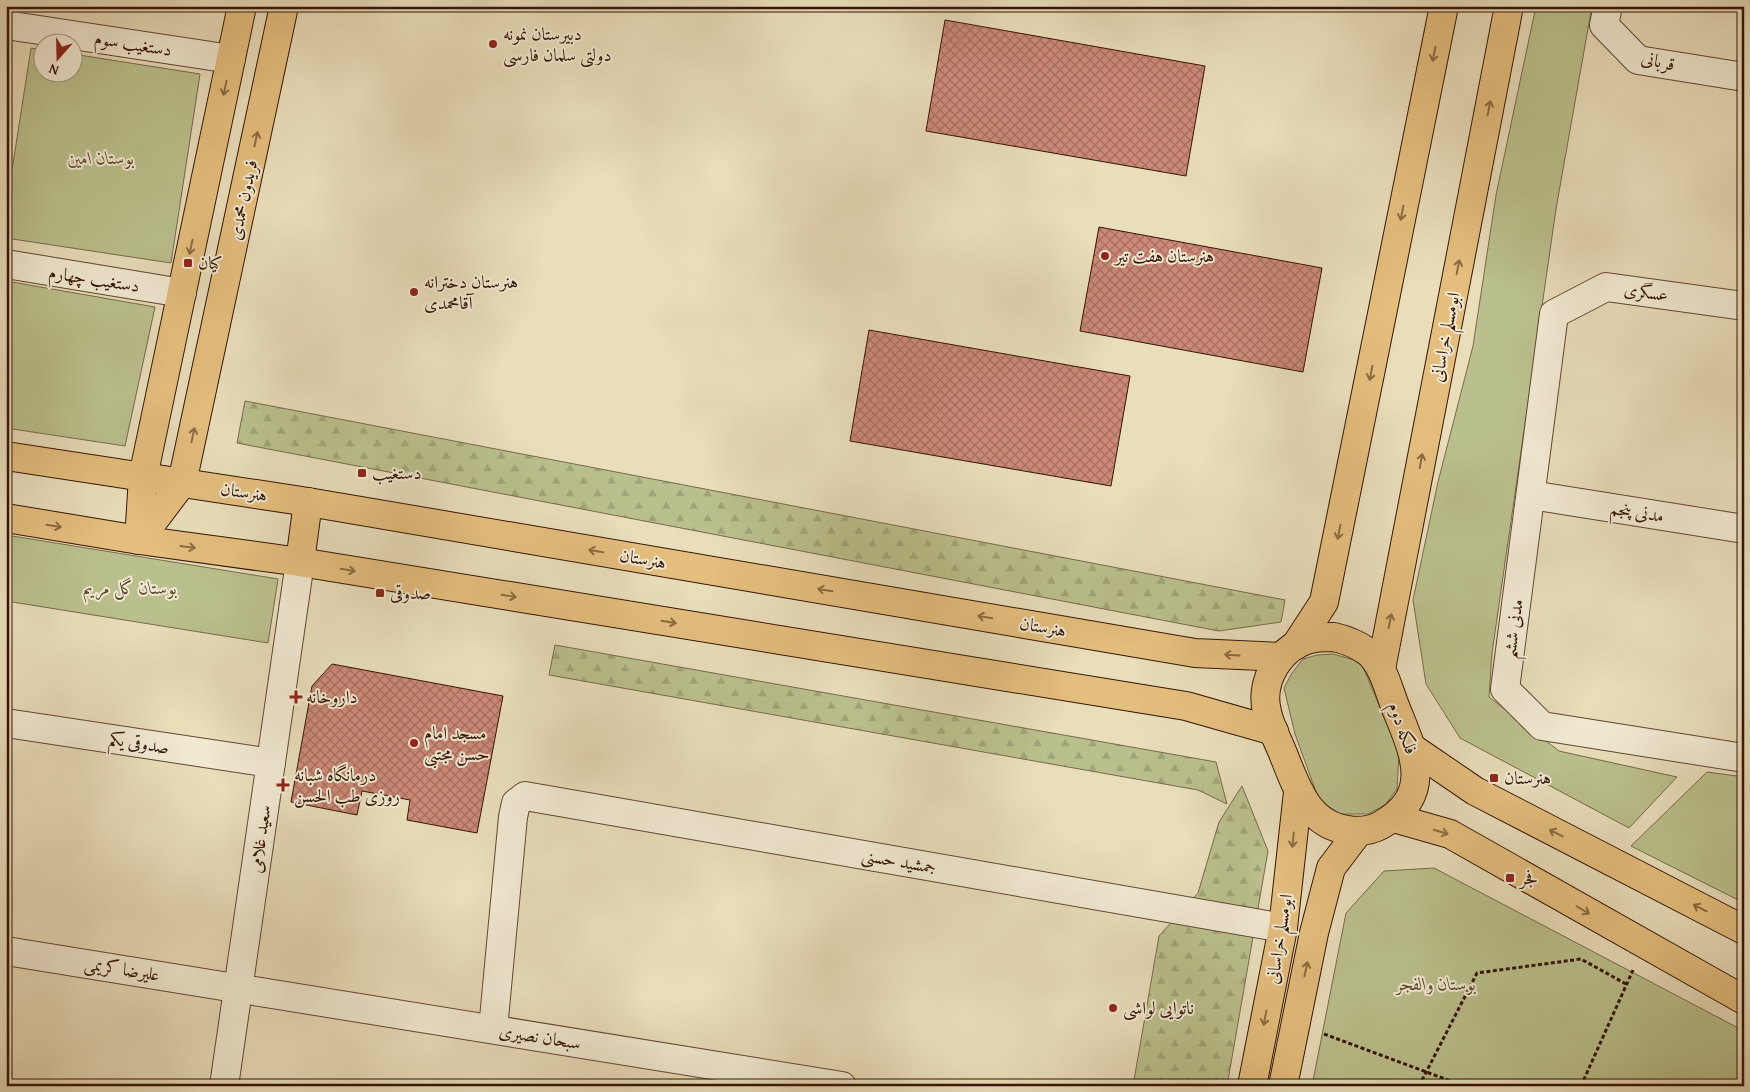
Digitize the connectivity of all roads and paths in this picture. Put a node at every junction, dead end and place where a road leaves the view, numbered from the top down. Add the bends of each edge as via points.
1 (242, 6) edge
2 (284, 6) edge
3 (1444, 6) edge
4 (1509, 6) edge
5 (1608, 6) edge
6 (6, 25) edge
7 (231, 59) junction
8 (1744, 77) edge
9 (6, 264) edge
10 (182, 293) junction
11 (1744, 306) edge
12 (1554, 314) joint
13 (6, 456) edge
14 (143, 477) junction
15 (182, 483) junction
16 (1531, 495) junction
17 (308, 502) junction
18 (6, 518) edge
19 (1744, 529) edge
20 (139, 540) junction
21 (300, 562) junction
22 (1288, 651) junction
23 (1381, 668) junction
24 (6, 723) edge
25 (1274, 731) junction
26 (1412, 748) junction
27 (1744, 758) edge
28 (271, 763) junction
29 (1298, 792) junction
30 (1394, 818) junction
31 (1359, 832) junction
32 (1283, 928) junction
33 (1744, 930) edge
34 (1645, 944) junction
35 (6, 951) edge
36 (1626, 984) junction
37 (239, 988) junction
38 (1744, 1000) edge
39 (1295, 1024) junction
40 (493, 1029) junction
41 (1426, 1072) junction
42 (224, 1086) edge
43 (842, 1086) edge
44 (1252, 1086) edge
45 (1284, 1086) edge
46 (1419, 1086) edge
47 (1464, 1086) edge
48 (1581, 1086) edge

1 - 7 main road
15 -> 2 main road, فریدون محمدی
3 -> 22 main road via 1324,602
23 -> 4 main road, ابومسلم خراسانی
5 - 8 street, قربانی via 1604,25 1638,60
6 - 7 street, دستغیب سوم
7 -> 10 main road
9 - 10 street, دستغیب چهارم
10 - 14 main road
11 - 12 street, عسگری via 1606,287
12 - 16 street, مدنی ششم
13 - 14 main road, هنرستان
14 - 15 main road, هنرستان
14 - 20 main road
15 - 17 main road, هنرستان
15 - 20 main road
16 - 19 street, مدنی پنجم
16 - 27 street, مدنی ششم via 1505,690 1542,726
17 - 21 main road
22 -> 17 main road, هنرستان via 1195,653
18 -> 20 main road
20 -> 21 main road
21 -> 25 main road via 1186,706
21 - 28 street, سعید غلامی
22 - 23 main road, فلکه دوم via 1314,638 1334,637 1353,642 1369,653
22 - 25 main road via 1270,674 1266,693 1267,712
23 - 26 main road, فلکه دوم
24 - 28 street, صدوقی یکم
25 - 29 main road
26 - 30 main road, فلکه دوم via 1416,766 1415,786 1407,803
33 -> 26 main road via 1480,793
28 - 37 street, سعید غلامی
29 - 31 main road via 1322,821 1339,829
29 -> 32 main road, ابومسلم خراسانی
30 - 31 main road, فلکه دوم
30 -> 34 main road via 1450,834
39 -> 31 main road, ابومسلم خراسانی via 1330,868
32 - 40 street, جمشید حسنی via 525,796 516,803 513,817
32 -> 44 main road, ابومسلم خراسانی
34 - 36 path
34 - 38 main road
35 - 37 street, علیرضا کریمی
36 - 41 path via 1581,959 1476,972
36 - 48 path
37 - 40 street, سبحان نصیری
37 - 42 street, سعید غلامی
39 - 41 path
39 - 45 main road, ابومسلم خراسانی
40 - 43 street, سبحان نصیری
41 - 46 path
41 - 47 path

